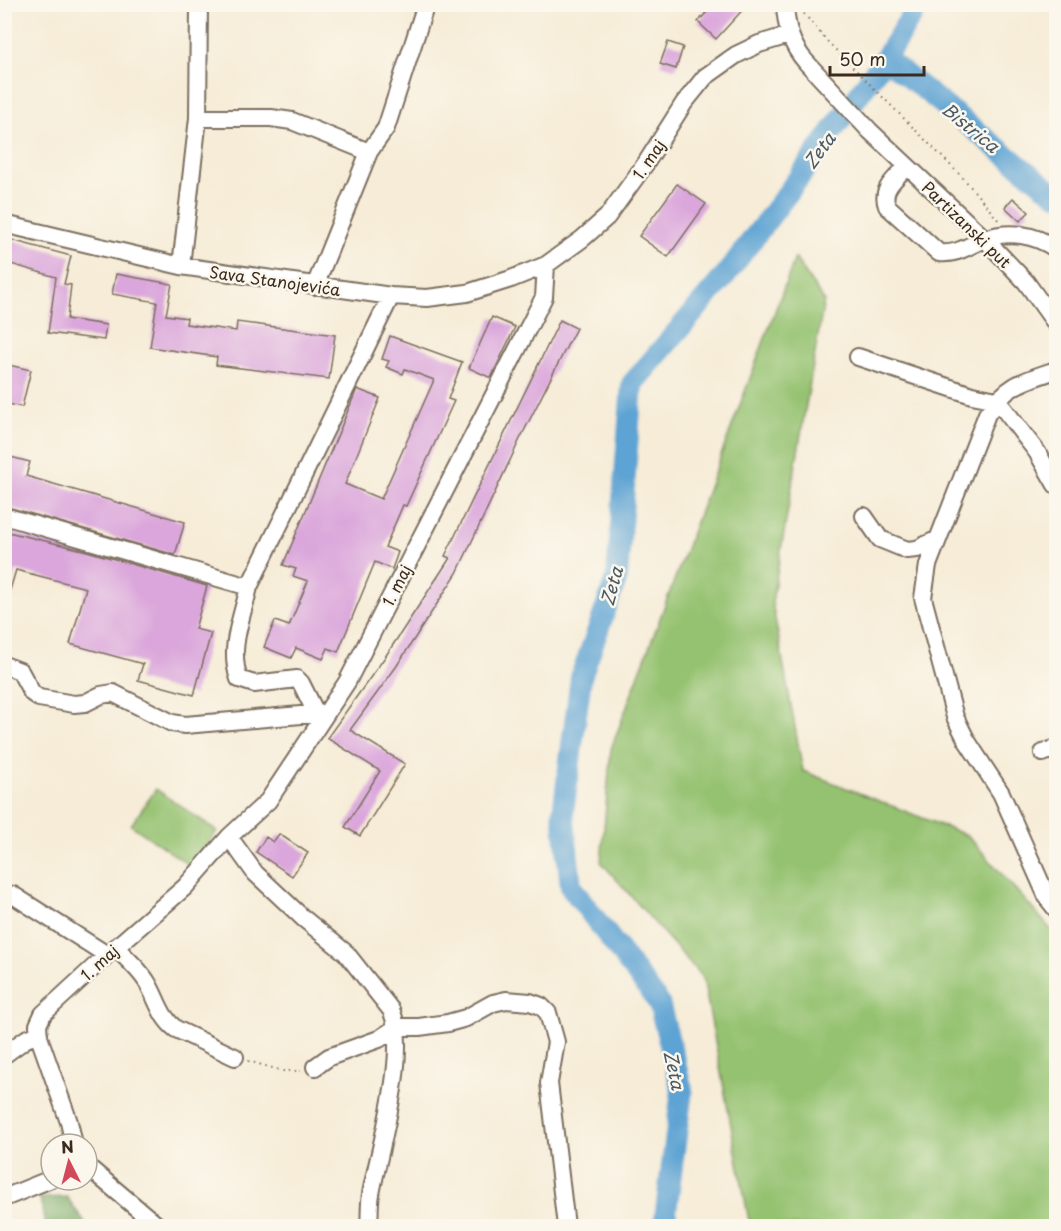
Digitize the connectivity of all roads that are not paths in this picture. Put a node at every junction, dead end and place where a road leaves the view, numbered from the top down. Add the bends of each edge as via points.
1 (199, 4) edge
2 (426, 4) edge
3 (785, 4) edge
4 (789, 35) junction
5 (198, 118) junction
6 (369, 152) junction
7 (908, 166) junction
8 (4, 224) edge
9 (985, 239) junction
10 (1056, 249) edge
11 (181, 266) junction
12 (546, 266) junction
13 (315, 286) junction
14 (391, 297) junction
15 (1056, 324) edge
16 (858, 357) dead end
17 (1056, 370) edge
18 (997, 400) junction
19 (1056, 485) edge
20 (4, 516) edge
21 (864, 516) dead end
22 (938, 539) junction
23 (249, 587) junction
24 (4, 664) edge
25 (320, 713) junction
26 (230, 837) junction
27 (4, 894) edge
28 (1056, 909) edge
29 (111, 951) junction
30 (397, 1027) junction
31 (39, 1034) junction
32 (4, 1055) edge
33 (234, 1057) road end
34 (315, 1067) road end
35 (71, 1132) edge
36 (99, 1176) edge
37 (39, 1184) edge
38 (4, 1198) edge
39 (158, 1227) edge
40 (369, 1227) edge
41 (566, 1227) edge

1 - 5 street
2 - 6 street via 386,128
3 - 4 street
4 - 7 street, Partizanski put via 806,62
4 - 12 street, 1. maj via 736,55 705,78 607,217
5 - 6 street via 292,121
5 - 11 street
6 - 13 street
7 - 9 street, Partizanski put
7 - 9 street via 885,190 887,206 939,253 959,252
8 - 11 street, Sava Stanojevića
9 - 10 street via 1010,234 1039,237
9 - 15 street, Partizanski put via 1026,282
11 - 13 street, Sava Stanojevića
12 - 14 street, Sava Stanojevića via 466,293
12 - 25 street, 1. maj via 544,297 347,682
13 - 14 street, Sava Stanojevića
14 - 23 street
16 - 18 street
17 - 18 street via 1022,381
18 - 19 street via 1037,452
18 - 22 street via 987,414
20 - 23 street
21 - 22 street via 880,539 907,550
22 - 28 street via 928,565 923,598 955,717 1001,793
23 - 25 street via 234,651 239,679 254,684 297,679
24 - 25 street via 20,671 39,698 74,704 113,693 172,723
25 - 26 street, 1. maj via 268,801
26 - 29 street, 1. maj via 185,887
26 - 30 street via 255,873 346,953 391,1010
27 - 29 street via 13,895
29 - 31 street, 1. maj via 43,1014
29 - 33 street via 139,971 168,1023
30 - 34 street
30 - 40 street via 395,1063
30 - 41 street via 448,1023 506,1000 530,1002 548,1013 556,1042 549,1083
31 - 32 street
31 - 35 street
36 - 39 street
37 - 38 street

